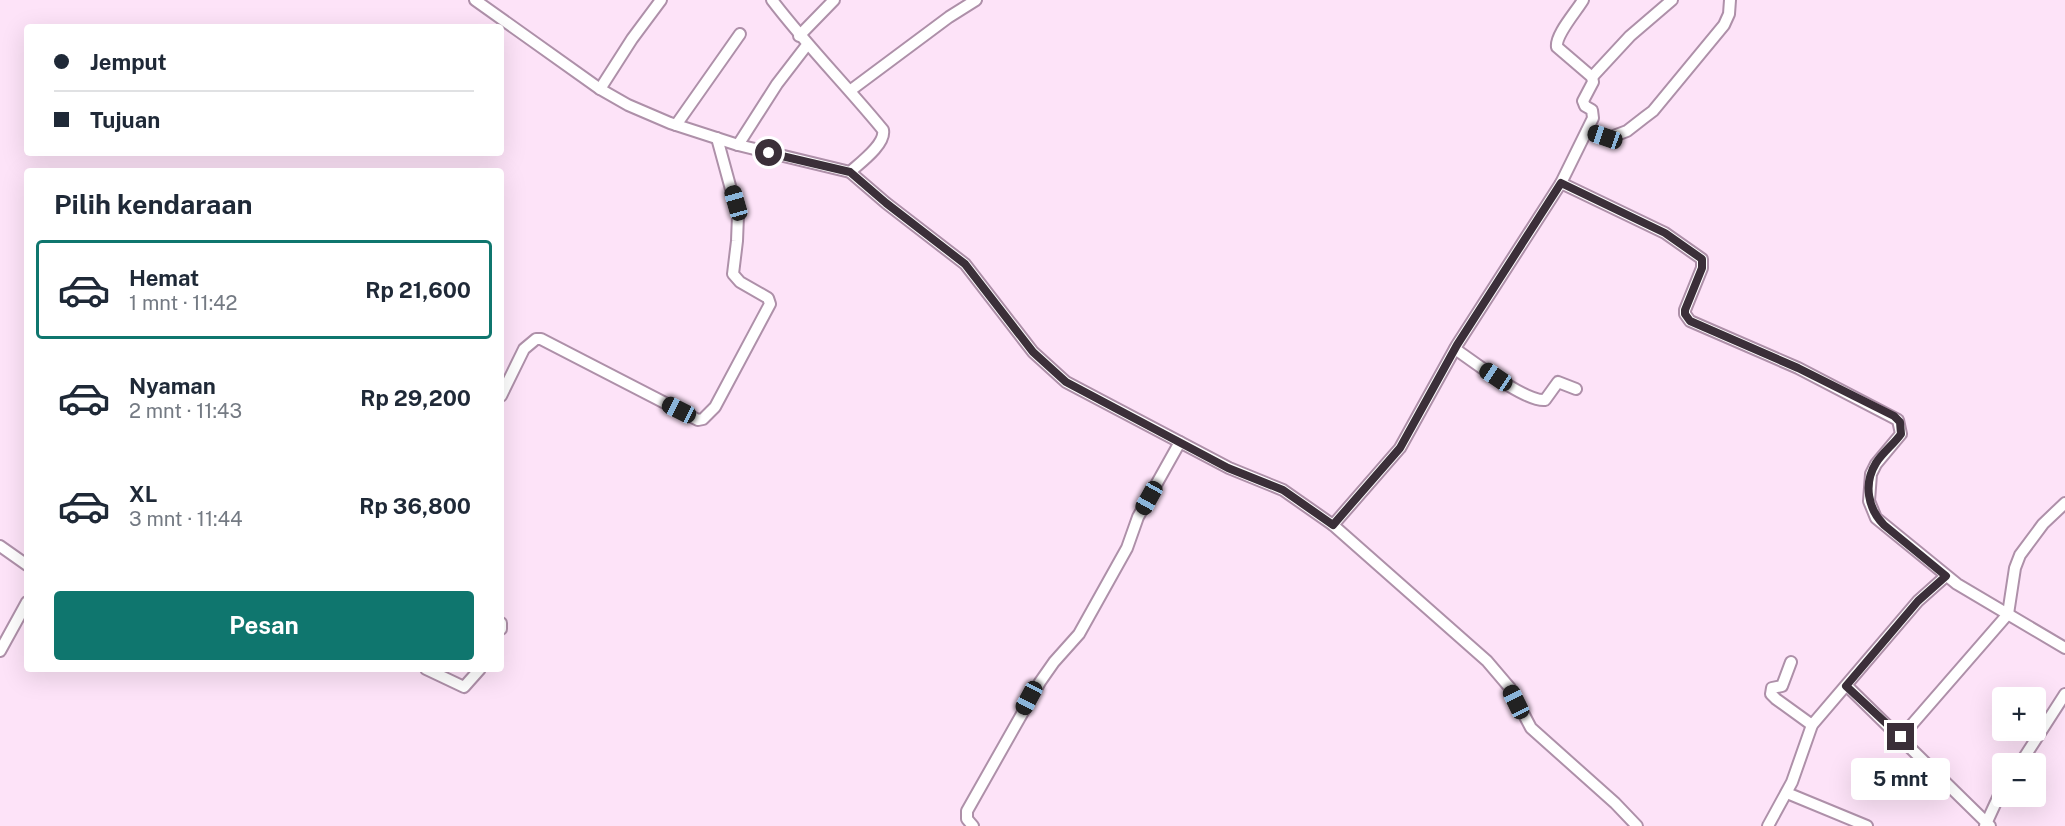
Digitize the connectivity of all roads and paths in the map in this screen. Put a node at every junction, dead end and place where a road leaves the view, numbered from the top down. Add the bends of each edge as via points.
1 (475, 0) edge
2 (661, 0) edge
3 (772, 0) edge
4 (834, 0) edge
5 (976, 0) edge
6 (1583, 0) edge
7 (1672, 0) edge
8 (1730, 0) edge
9 (740, 34) dead end
10 (803, 40) junction
11 (1592, 77) junction
12 (600, 89) junction
13 (851, 90) junction
14 (676, 125) junction
15 (1587, 130) junction
16 (717, 138) junction
17 (738, 146) junction
18 (850, 172) junction
19 (1561, 183) junction
20 (1455, 349) junction
21 (1576, 389) dead end
22 (504, 390) edge
23 (1180, 442) junction
24 (2065, 503) edge
25 (1333, 525) junction
26 (0, 546) edge
27 (24, 563) edge
28 (1946, 576) junction
29 (24, 607) edge
30 (2008, 614) junction
31 (2065, 648) edge
32 (0, 651) edge
33 (1791, 662) dead end
34 (432, 672) edge
35 (477, 672) edge
36 (1846, 686) junction
37 (2065, 694) edge
38 (1812, 725) junction
39 (1901, 737) junction
40 (2027, 753) edge
41 (1787, 793) junction
42 (1994, 807) edge
43 (1987, 825) edge
44 (973, 826) edge
45 (1637, 826) edge
46 (1768, 826) edge
47 (1867, 826) edge

1 - 12 street
2 - 12 street
3 - 10 street
4 - 10 street
5 - 13 street
6 - 11 street via 1556,44
7 - 11 street via 1629,36
8 - 15 street via 1724,25 1653,111 1620,135 1605,137
9 - 14 street
10 - 13 street
10 - 17 street
11 - 15 street via 1583,101 1594,114
12 - 14 street
13 - 18 street via 884,135
14 - 16 street
15 - 19 street
16 - 17 street
16 - 22 street via 738,215 733,274 768,298 770,304 715,407 698,420 541,339 524,349
17 - 18 street
18 - 23 street via 965,264 1033,352 1058,375
19 - 20 street
19 - 28 street via 1665,233 1702,259 1685,310 1690,321 1798,368 1898,420 1901,434 1871,474 1871,509 1876,518
20 - 21 street via 1520,392 1539,400 1545,400 1558,382
20 - 25 street via 1400,448
23 - 25 street via 1228,468 1283,490
23 - 44 street via 1079,634 1034,690 967,811
24 - 30 street via 2020,555 2014,568
25 - 45 street via 1487,661 1510,688 1531,728
26 - 27 street
28 - 30 street
28 - 36 street via 1918,601
29 - 32 street
30 - 31 street
30 - 39 street
33 - 38 street via 1782,686 1772,688 1771,694
34 - 35 street via 464,687
36 - 38 street
36 - 39 street
37 - 40 street
38 - 41 street
39 - 43 street
41 - 46 street
41 - 47 street
42 - 43 street

